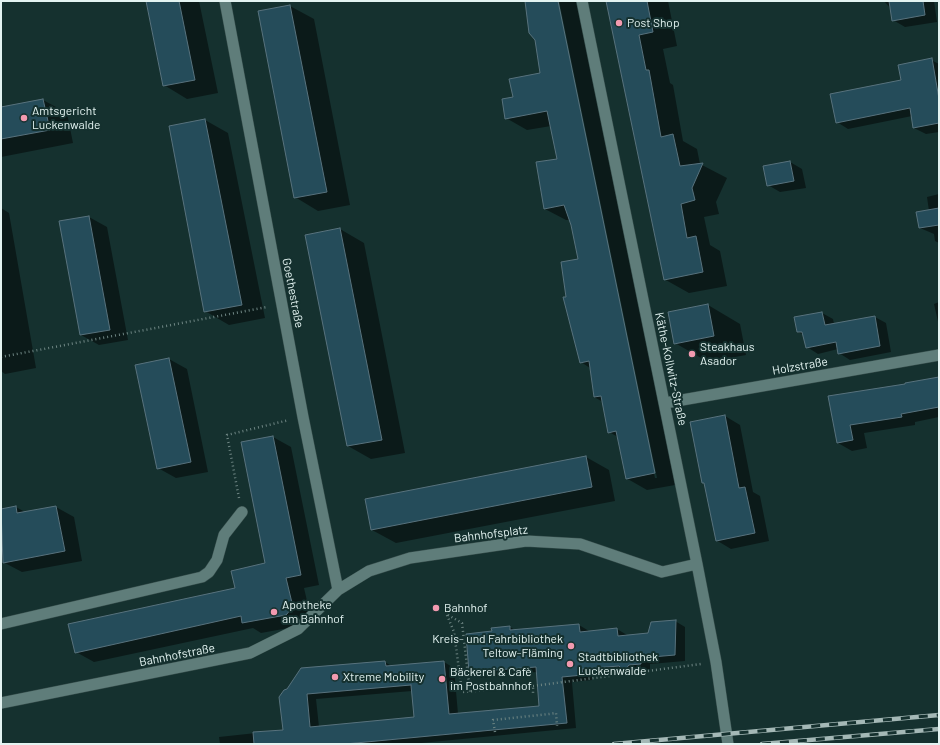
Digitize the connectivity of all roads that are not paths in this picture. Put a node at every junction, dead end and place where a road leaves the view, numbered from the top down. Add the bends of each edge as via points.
1 (225, 1) edge
2 (582, 1) edge
3 (939, 355) edge
4 (665, 402) junction
5 (242, 512) road end
6 (697, 564) junction
7 (338, 590) junction
8 (1, 624) edge
9 (1, 703) edge
10 (728, 744) edge

1 - 7 street, Goethestraße via 281,305
2 - 4 street, Käthe-Kollwitz-Straße
3 - 4 street, Holzstraße
4 - 6 street, Käthe-Kollwitz-Straße
5 - 8 street via 224,536 213,566 202,577
6 - 7 street, Bahnhofsplatz via 662,572 580,544 526,541 410,558 369,571
6 - 10 street, Käthe-Kollwitz-Straße via 716,662
7 - 9 street, Bahnhofstraße via 298,629 250,653

